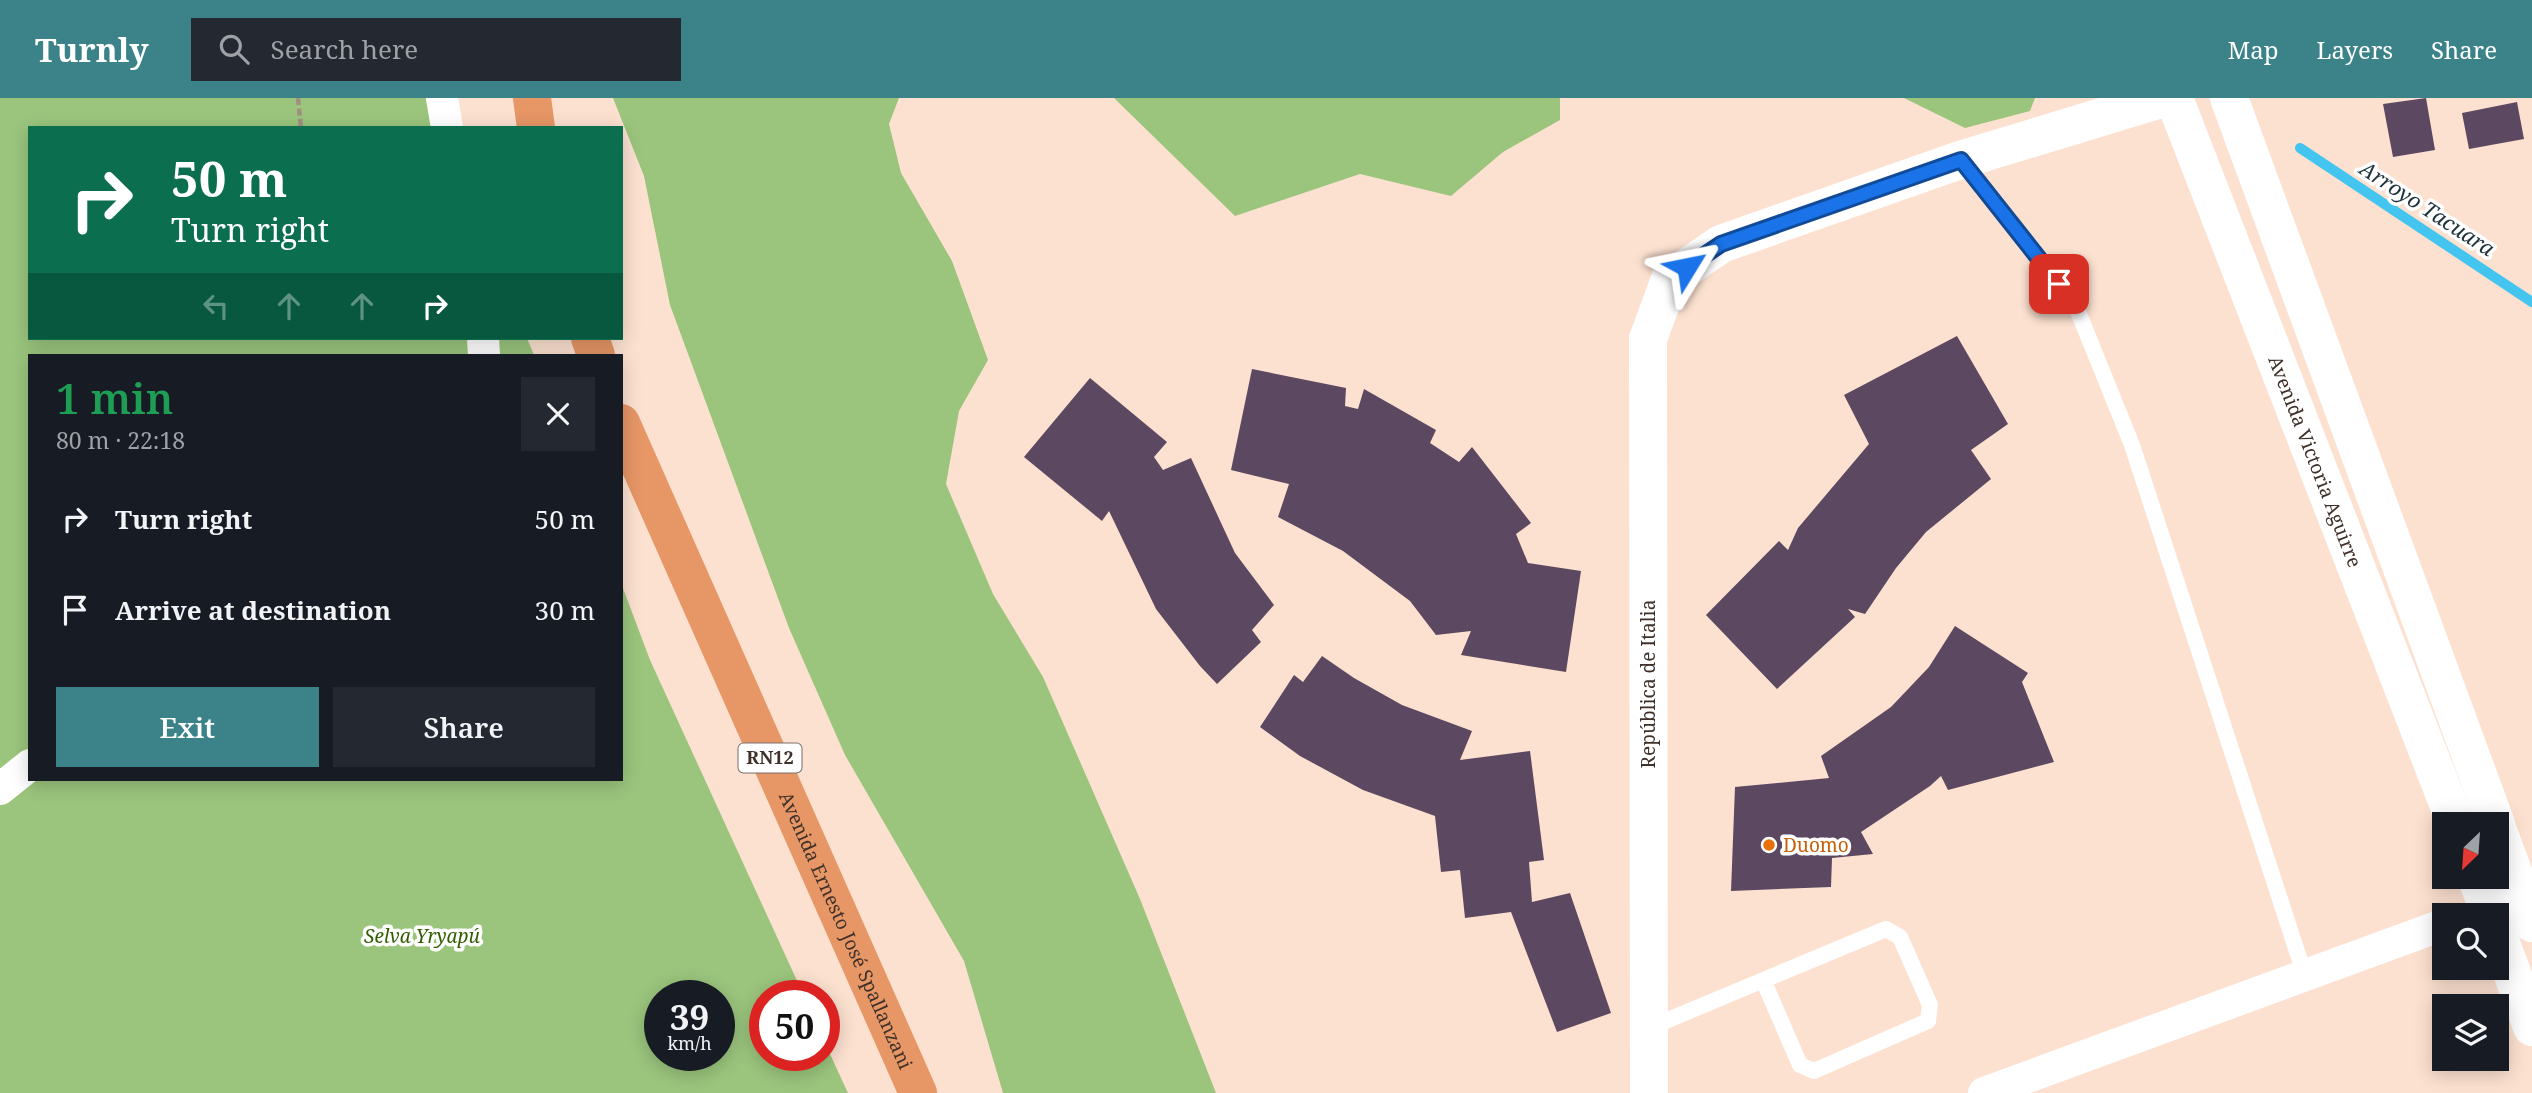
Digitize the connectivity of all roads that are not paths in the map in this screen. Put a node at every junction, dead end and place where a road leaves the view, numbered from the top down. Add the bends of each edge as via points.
1 (442, 98) edge
2 (532, 98) edge
3 (2164, 98) edge
4 (2174, 98) edge
5 (2229, 98) edge
6 (447, 126) edge
7 (536, 126) edge
8 (1961, 160) junction
9 (623, 428) edge
10 (28, 767) edge
11 (0, 789) edge
12 (2451, 812) edge
13 (2492, 812) edge
14 (2510, 862) edge
15 (2532, 923) edge
16 (2432, 929) edge
17 (2509, 970) edge
18 (2305, 976) junction
19 (1764, 982) junction
20 (2532, 1027) edge
21 (1648, 1028) junction
22 (918, 1093) edge
23 (1648, 1093) edge
24 (1984, 1093) edge

1 - 6 street
2 - 7 highway
3 - 8 main road
4 - 12 main road, Avenida Victoria Aguirre
5 - 13 main road
8 - 18 lane via 2075,304 2132,445
8 - 21 main road, República de Italia via 1721,244 1670,279 1648,339
9 - 22 highway, Avenida Ernesto José Spallanzani / RN12
10 - 11 street
14 - 15 main road
16 - 18 street
17 - 20 main road
18 - 24 street
19 - 19 lane via 1886,929 1900,937 1930,1005 1928,1021 1814,1071 1800,1065
19 - 21 lane
21 - 23 main road, República de Italia

